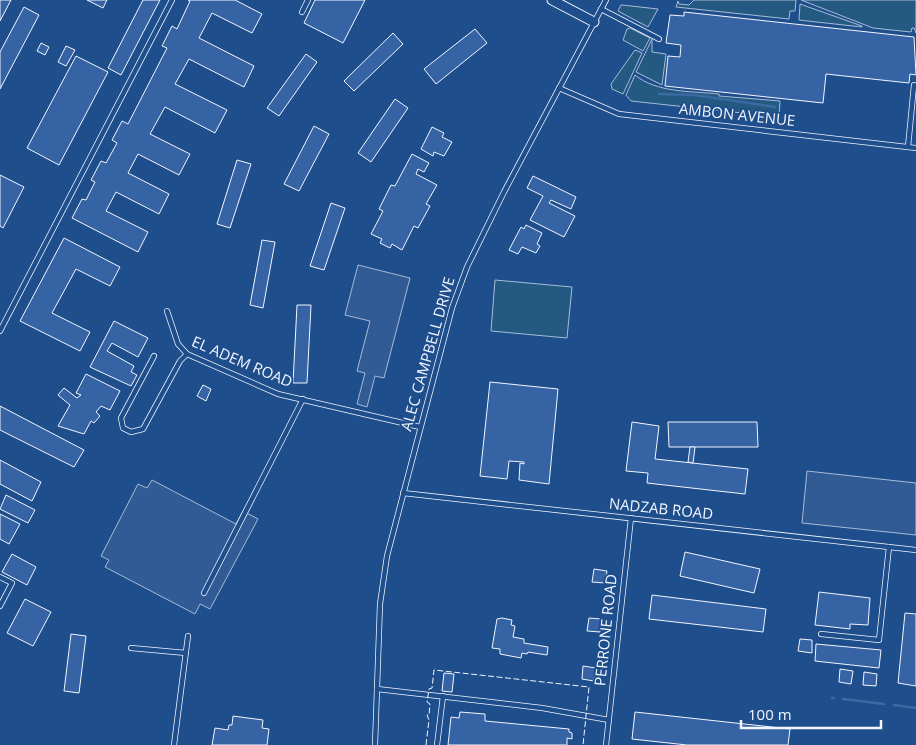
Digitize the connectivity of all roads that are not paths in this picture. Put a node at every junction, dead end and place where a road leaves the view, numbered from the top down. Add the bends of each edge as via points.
1 (172, 0) edge
2 (308, 0) edge
3 (552, 0) edge
4 (606, 0) edge
5 (601, 9) junction
6 (302, 12) dead end
7 (594, 22) junction
8 (659, 39) dead end
9 (914, 85) dead end
10 (560, 88) junction
11 (908, 147) junction
12 (916, 148) edge
13 (167, 311) dead end
14 (0, 331) edge
15 (187, 354) junction
16 (154, 356) dead end
17 (303, 400) junction
18 (420, 427) junction
19 (403, 492) junction
20 (631, 518) junction
21 (889, 547) junction
22 (916, 550) edge
23 (0, 577) edge
24 (204, 593) dead end
25 (0, 606) edge
26 (821, 634) dead end
27 (188, 636) dead end
28 (131, 648) dead end
29 (186, 653) junction
30 (377, 690) junction
31 (442, 696) junction
32 (609, 720) junction
33 (174, 745) edge
34 (375, 745) edge
35 (437, 745) edge
36 (606, 745) edge

1 - 14 lane
2 - 6 lane
3 - 7 street
4 - 5 lane, ALEC CAMPBELL DRIVE
5 - 7 lane, ALEC CAMPBELL DRIVE
5 - 8 lane
7 - 10 lane, ALEC CAMPBELL DRIVE
9 - 11 lane
10 - 11 lane, AMBON AVENUE via 619,114
10 - 18 lane, ALEC CAMPBELL DRIVE via 467,266 452,308
11 - 12 lane, AMBON AVENUE
13 - 15 lane, EL ADEM ROAD via 178,344
15 - 16 lane via 143,429 131,432 123,428 121,418
15 - 17 lane, EL ADEM ROAD via 278,394
17 - 18 lane, EL ADEM ROAD
17 - 24 lane
18 - 19 lane, ALEC CAMPBELL DRIVE
19 - 20 lane, NADZAB ROAD
19 - 30 lane, ALEC CAMPBELL DRIVE via 387,556 380,604
20 - 21 lane, NADZAB ROAD
20 - 32 lane, PERRONE ROAD
21 - 22 lane, NADZAB ROAD
21 - 26 lane via 879,640
23 - 25 lane via 12,584
27 - 29 lane
28 - 29 lane
29 - 33 lane
30 - 31 lane
30 - 34 lane, ALEC CAMPBELL DRIVE
31 - 32 lane
31 - 35 lane
32 - 36 lane, PERRONE ROAD

